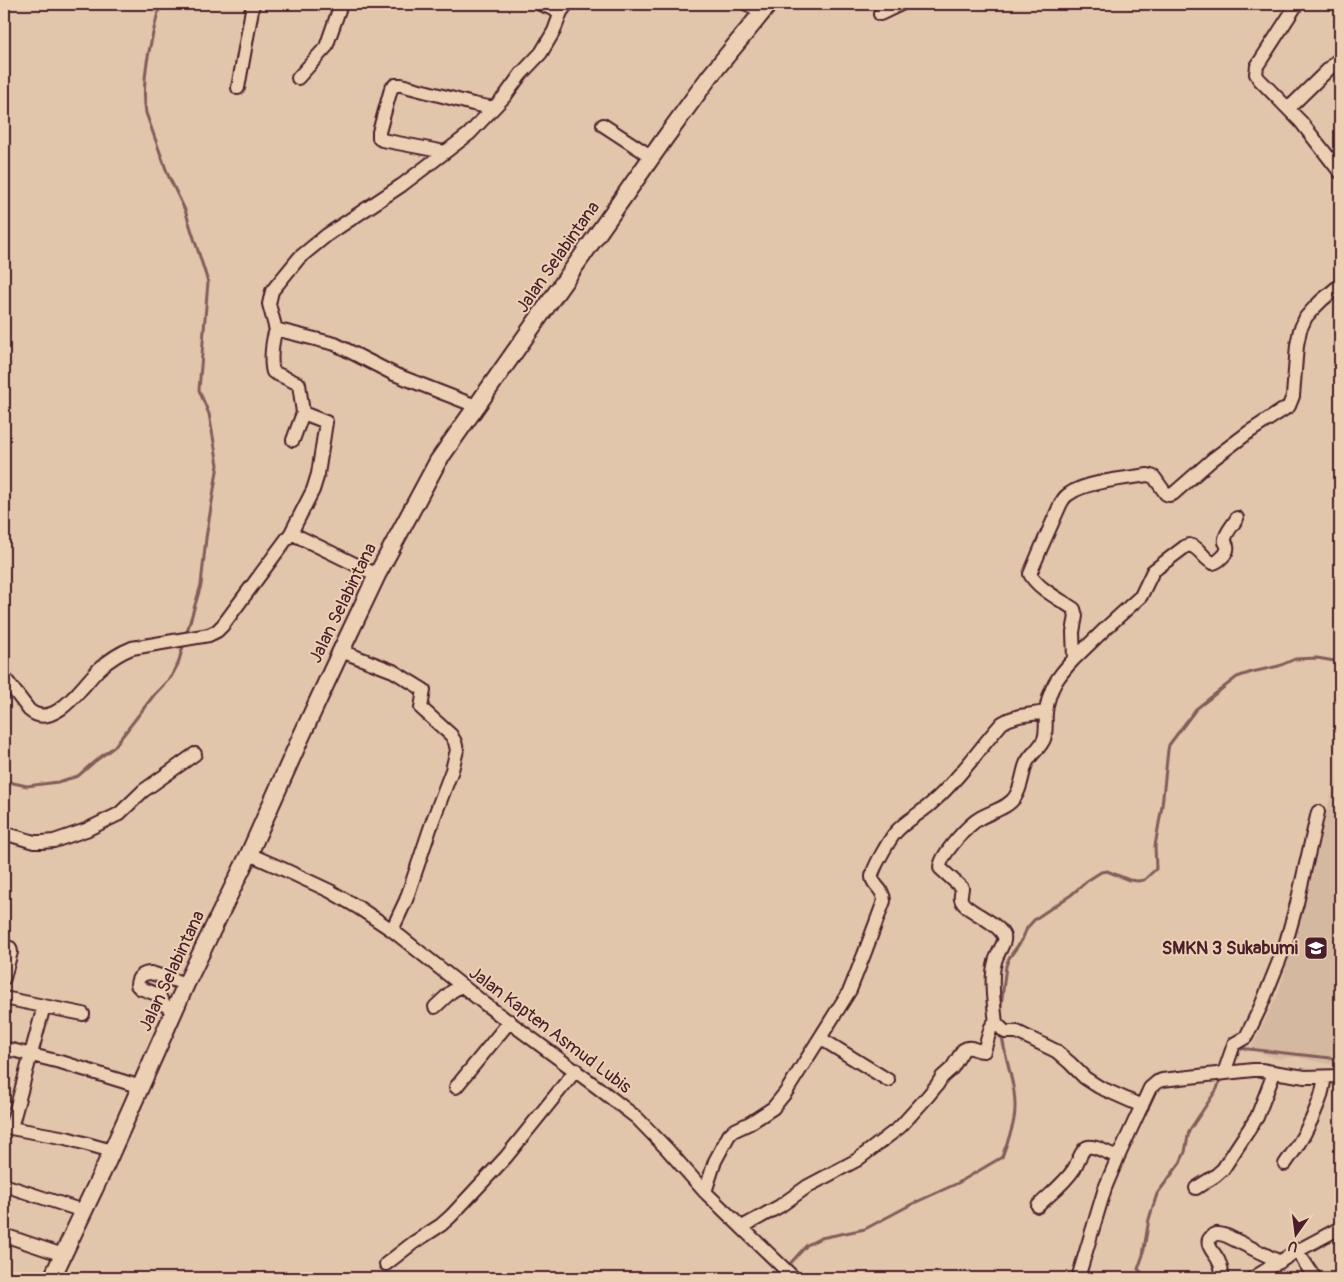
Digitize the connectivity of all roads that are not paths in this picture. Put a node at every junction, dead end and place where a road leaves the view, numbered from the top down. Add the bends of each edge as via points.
1 (254, 4) edge
2 (341, 4) edge
3 (540, 4) edge
4 (747, 4) edge
5 (901, 4) edge
6 (1297, 4) edge
7 (564, 8) edge
8 (766, 8) edge
9 (880, 14) dead end
10 (1340, 58) edge
11 (298, 78) dead end
12 (238, 88) dead end
13 (494, 108) junction
14 (1289, 108) junction
15 (603, 125) dead end
16 (444, 152) junction
17 (652, 157) junction
18 (1340, 172) edge
19 (1340, 286) edge
20 (276, 330) junction
21 (476, 406) junction
22 (303, 413) junction
23 (293, 440) dead end
24 (1237, 518) dead end
25 (291, 533) junction
26 (377, 575) junction
27 (341, 651) junction
28 (1074, 659) junction
29 (4, 677) edge
30 (1046, 712) junction
31 (195, 754) dead end
32 (1318, 812) dead end
33 (4, 833) edge
34 (249, 854) junction
35 (392, 930) junction
36 (4, 947) edge
37 (4, 978) edge
38 (186, 984) junction
39 (462, 985) junction
40 (4, 998) edge
41 (44, 1006) junction
42 (435, 1007) dead end
43 (174, 1011) junction
44 (83, 1014) dead end
45 (510, 1021) junction
46 (996, 1024) junction
47 (820, 1038) junction
48 (4, 1048) edge
49 (31, 1054) junction
50 (576, 1070) junction
51 (1224, 1073) junction
52 (1274, 1073) junction
53 (1340, 1076) edge
54 (1325, 1077) junction
55 (888, 1080) dead end
56 (456, 1087) dead end
57 (140, 1088) junction
58 (1142, 1106) junction
59 (8, 1128) edge
60 (112, 1151) junction
61 (1118, 1157) junction
62 (1286, 1164) dead end
63 (4, 1185) edge
64 (1196, 1188) dead end
65 (705, 1192) junction
66 (1038, 1206) dead end
67 (83, 1211) junction
68 (742, 1227) junction
69 (1340, 1228) edge
70 (4, 1235) edge
71 (1297, 1251) junction
72 (63, 1255) junction
73 (1280, 1262) junction
74 (386, 1264) dead end
75 (52, 1278) edge
76 (794, 1278) edge
77 (1078, 1278) edge
78 (1222, 1278) edge
79 (1253, 1278) edge
80 (1315, 1278) edge

1 - 12 street
2 - 11 street via 326,47
3 - 7 street
4 - 8 street
5 - 9 street
6 - 14 street via 1256,70 1259,79
7 - 13 street via 542,53
8 - 17 street, Jalan Selabintana via 710,76
10 - 14 street
13 - 16 street via 469,134
13 - 16 street via 395,85 379,138
14 - 18 street
15 - 17 street
16 - 20 street via 299,258 272,291 269,304
17 - 21 street, Jalan Selabintana
19 - 28 street via 1314,308 1300,330 1293,396 1289,406 1214,459 1173,494 1166,494 1148,474 1084,486 1065,497 1030,574 1039,585 1074,609
20 - 21 street via 335,344 394,374
20 - 22 street via 273,372 299,384
21 - 26 street, Jalan Selabintana via 438,461
22 - 23 street
22 - 25 street via 327,424 318,474
24 - 28 street via 1225,537 1227,550 1218,561 1209,562 1196,547 1186,546 1153,571 1141,596
25 - 26 street
25 - 29 street via 223,625 209,635 122,652 98,670 73,699 49,714 34,714 29,710
26 - 27 street, Jalan Selabintana
27 - 34 street, Jalan Selabintana
27 - 35 street via 393,671 424,690 421,708 451,735 457,750 406,900
28 - 30 street via 1055,682
30 - 46 street via 1044,738 1026,763 1015,797 1008,805 977,820 946,852 940,864 940,868 962,888 963,903 996,926 1004,937 994,962 992,980
30 - 47 street via 1024,714 1002,723 933,803 895,833 872,874 884,901 866,952 850,990
31 - 33 street via 143,791 119,814 86,830 42,842
32 - 51 street via 1285,946 1261,1006 1246,1037 1234,1044
34 - 35 street, Jalan Kapten Asmud Lubis via 330,891
34 - 38 street, Jalan Selabintana
35 - 39 street, Jalan Kapten Asmud Lubis
36 - 37 street via 12,952
38 - 43 street, Jalan Selabintana
38 - 43 street via 150,973 139,978 137,985 140,988 158,995 163,1004
39 - 42 street
39 - 45 street, Jalan Kapten Asmud Lubis
40 - 41 street
41 - 44 street
41 - 49 street
43 - 57 street, Jalan Selabintana
45 - 50 street, Jalan Kapten Asmud Lubis
45 - 56 street
46 - 58 street via 1005,1032 1017,1032 1056,1051 1099,1087
46 - 68 street via 991,1027 984,1051 965,1048 952,1068 900,1127 857,1160
47 - 55 street
47 - 65 street via 773,1108 729,1135 715,1161
48 - 49 street
49 - 57 street
49 - 59 street
50 - 65 street, Jalan Kapten Asmud Lubis via 636,1118
50 - 74 street via 506,1157 451,1216
51 - 52 street via 1261,1070
51 - 58 street via 1157,1082 1150,1088
52 - 54 street
52 - 64 street via 1257,1117 1223,1169
53 - 54 street
54 - 62 street via 1312,1120
57 - 60 street, Jalan Selabintana
58 - 61 street
59 - 60 street via 66,1138
60 - 67 street, Jalan Selabintana
61 - 66 street via 1086,1147 1067,1178
61 - 77 street via 1105,1188
63 - 67 street
65 - 68 street, Jalan Kapten Asmud Lubis
67 - 72 street, Jalan Selabintana
68 - 76 street, Jalan Kapten Asmud Lubis
69 - 71 street
70 - 72 street
71 - 73 street
71 - 80 street
72 - 75 street, Jalan Selabintana
73 - 78 street via 1227,1236 1216,1234 1208,1242 1222,1268
73 - 79 street

